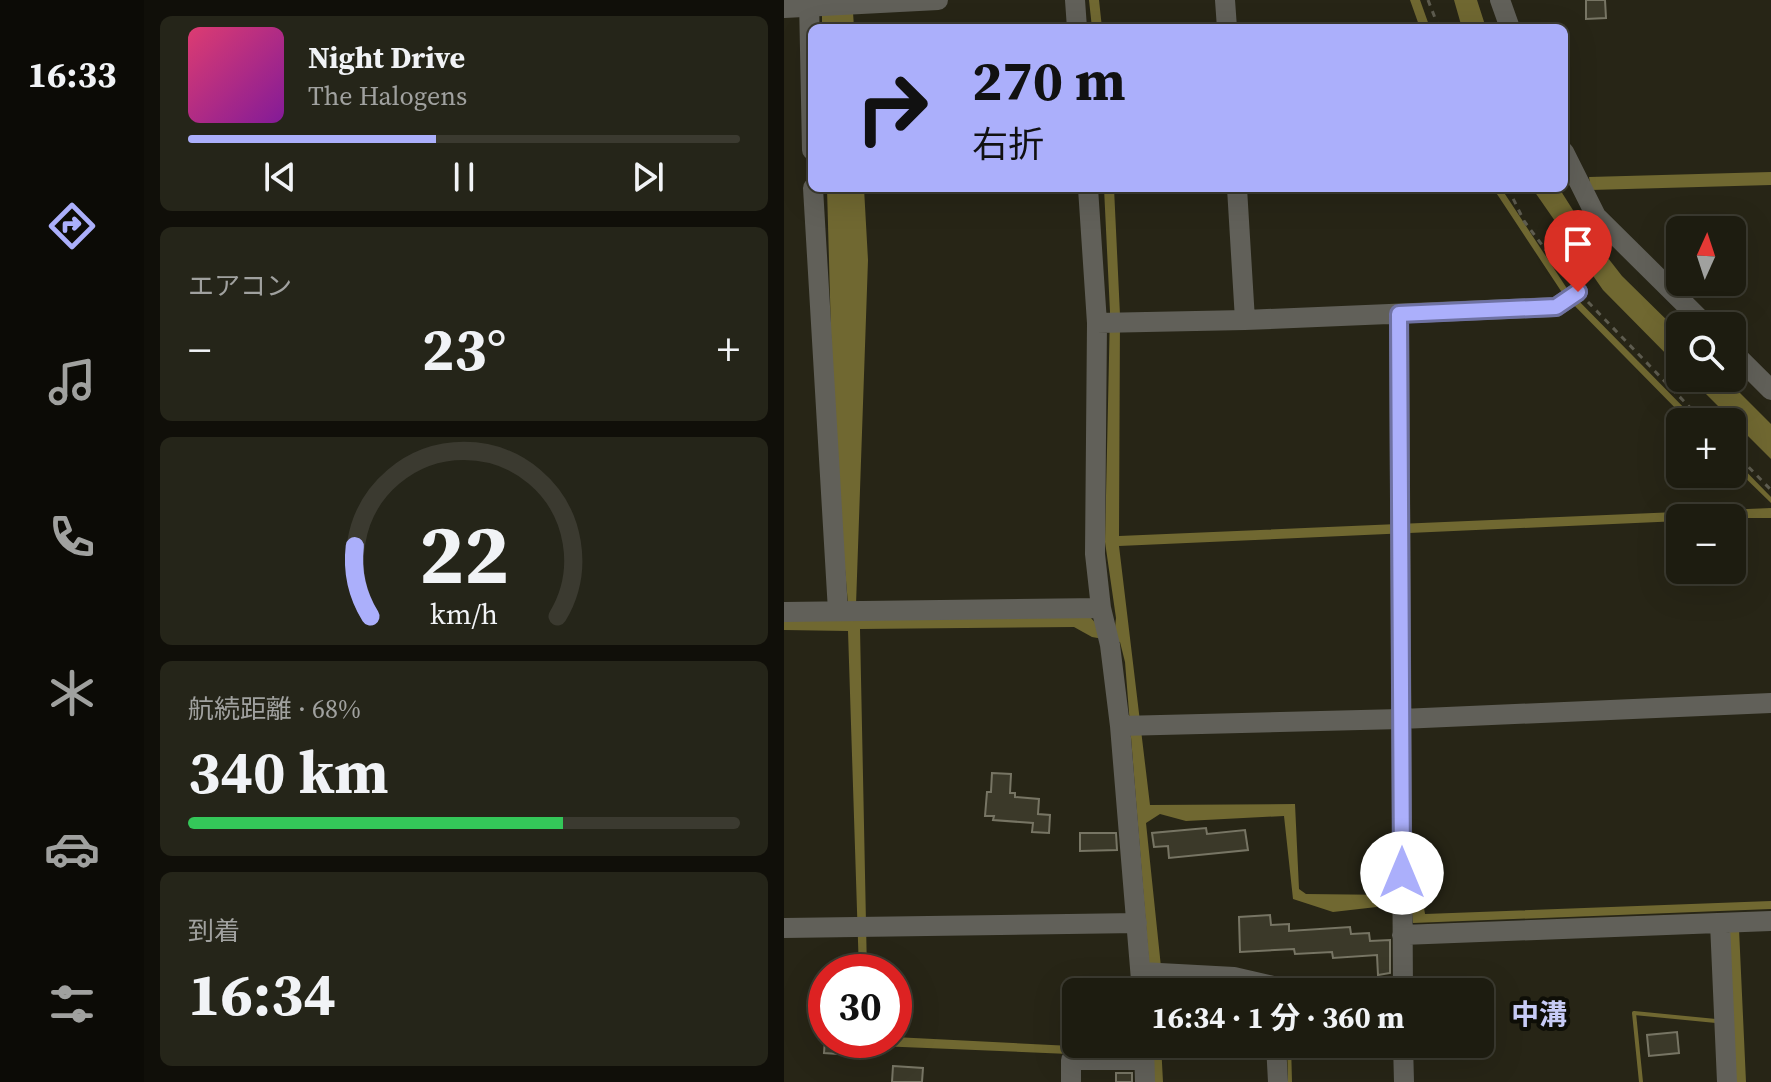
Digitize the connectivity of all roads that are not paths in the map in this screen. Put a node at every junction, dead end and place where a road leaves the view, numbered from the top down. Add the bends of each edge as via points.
1 (938, 0) edge
2 (1075, 0) edge
3 (1225, 0) edge
4 (1500, 0) edge
5 (813, 4) edge
6 (784, 8) edge
7 (813, 24) edge
8 (1077, 24) edge
9 (1227, 24) edge
10 (1509, 24) edge
11 (1568, 160) edge
12 (813, 192) edge
13 (1088, 192) edge
14 (1237, 192) edge
15 (1578, 292) road end
16 (1693, 312) edge
17 (1399, 314) junction
18 (1245, 320) junction
19 (1097, 323) junction
20 (1746, 365) edge
21 (1771, 390) edge
22 (848, 611) junction
23 (784, 612) edge
24 (1103, 616) junction
25 (1771, 703) edge
26 (1401, 719) junction
27 (1120, 726) junction
28 (1771, 921) edge
29 (1137, 923) junction
30 (1720, 923) junction
31 (784, 928) edge
32 (1402, 935) junction
33 (1141, 978) edge
34 (1215, 978) edge
35 (1237, 978) edge
36 (1403, 978) edge
37 (1089, 1058) edge
38 (1144, 1058) edge
39 (1277, 1058) edge
40 (1403, 1058) edge
41 (1071, 1082) edge
42 (1145, 1082) edge
43 (1278, 1082) edge
44 (1404, 1082) edge
45 (1727, 1082) edge

1 - 5 street
2 - 8 street
3 - 9 street
4 - 10 street
5 - 6 street
5 - 7 street
11 - 16 street via 1596,216
12 - 22 street
13 - 19 street
14 - 18 street
15 - 17 street via 1556,307
17 - 18 street
17 - 26 street
18 - 19 street
19 - 24 street via 1095,554
20 - 21 street
22 - 23 street
22 - 24 street
24 - 27 street
25 - 26 street
26 - 27 street
26 - 32 street
27 - 29 street
28 - 30 street
29 - 31 street
29 - 33 street
30 - 32 street
30 - 45 street
32 - 36 street
34 - 35 street
37 - 41 street via 1071,1060
38 - 42 street
39 - 43 street
40 - 44 street

